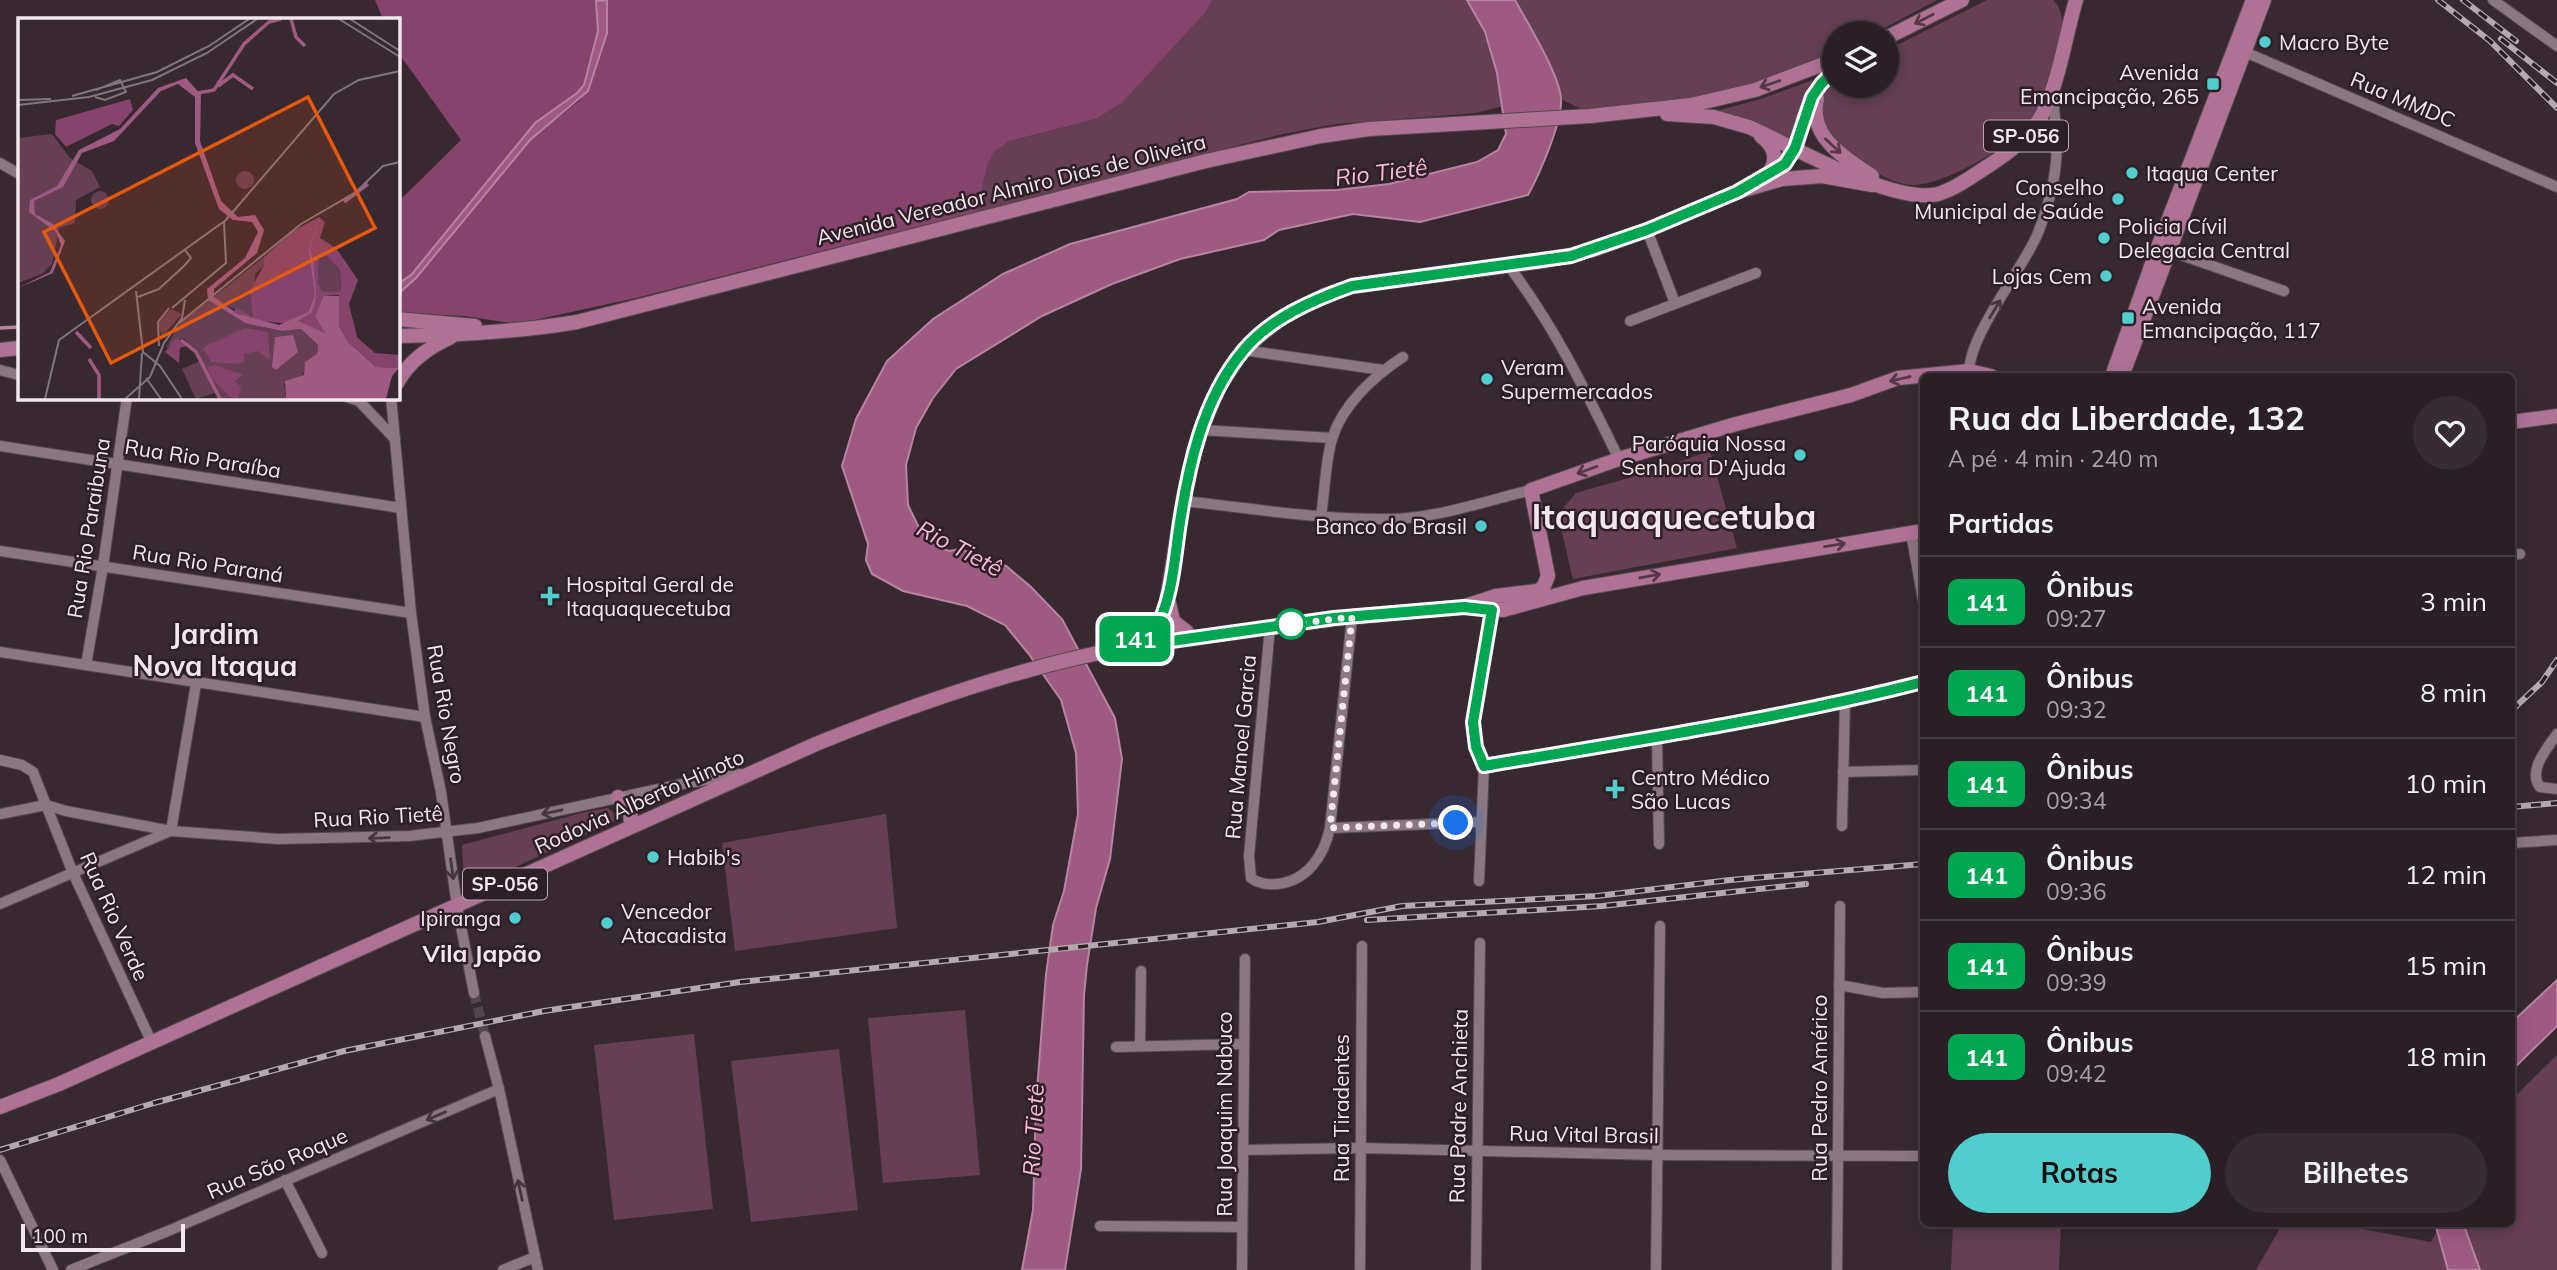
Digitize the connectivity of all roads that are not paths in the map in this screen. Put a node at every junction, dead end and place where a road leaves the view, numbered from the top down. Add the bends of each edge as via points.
1 (1962, 0) edge
2 (2064, 0) edge
3 (2076, 0) edge
4 (2253, 0) edge
5 (2264, 0) edge
6 (2493, 0) edge
7 (2068, 27) junction
8 (1899, 32) edge
9 (2557, 47) edge
10 (2239, 49) junction
11 (1822, 65) edge
12 (1821, 84) joint
13 (2052, 92) junction
14 (1641, 112) junction
15 (1749, 127) junction
16 (1795, 148) junction
17 (0, 163) edge
18 (18, 173) edge
19 (1767, 176) junction
20 (1872, 185) junction
21 (2557, 187) edge
22 (1737, 192) junction
23 (1898, 192) junction
24 (1647, 230) junction
25 (2163, 249) junction
26 (1508, 265) junction
27 (1756, 273) dead end
28 (2284, 292) dead end
29 (1675, 303) junction
30 (399, 319) edge
31 (1630, 321) dead end
32 (515, 330) junction
33 (399, 335) edge
34 (456, 335) junction
35 (18, 348) edge
36 (0, 350) edge
37 (1243, 350) junction
38 (1403, 358) dead end
39 (0, 369) edge
40 (1383, 370) junction
41 (1970, 373) edge
42 (2113, 373) edge
43 (2123, 373) edge
44 (18, 375) edge
45 (1920, 377) edge
46 (399, 380) edge
47 (127, 399) edge
48 (363, 399) edge
49 (391, 399) edge
50 (2557, 416) edge
51 (2515, 421) edge
52 (1201, 430) junction
53 (1332, 438) junction
54 (395, 439) junction
55 (0, 446) edge
56 (1619, 459) junction
57 (118, 464) junction
58 (1531, 490) junction
59 (1183, 500) junction
60 (401, 508) junction
61 (1321, 516) junction
62 (1917, 532) edge
63 (0, 551) edge
64 (103, 566) junction
65 (1920, 566) edge
66 (1548, 576) junction
67 (1583, 588) junction
68 (1529, 592) junction
69 (1168, 598) junction
70 (1464, 607) junction
71 (1492, 610) junction
72 (411, 612) junction
73 (1352, 617) junction
74 (1270, 627) junction
75 (1236, 631) junction
76 (1154, 632) junction
77 (1187, 632) junction
78 (1135, 646) junction
79 (1111, 650) junction
80 (0, 652) edge
81 (86, 665) junction
82 (1920, 683) edge
83 (196, 684) junction
84 (1845, 702) junction
85 (425, 717) junction
86 (2557, 734) edge
87 (1657, 738) junction
88 (0, 760) edge
89 (1484, 766) junction
90 (1920, 770) edge
91 (756, 772) junction
92 (1843, 772) junction
93 (2557, 789) edge
94 (618, 797) junction
95 (46, 804) junction
96 (0, 814) edge
97 (1481, 822) junction
98 (631, 826) junction
99 (1842, 826) dead end
100 (1330, 828) junction
101 (171, 831) junction
102 (447, 832) junction
103 (2557, 840) edge
104 (2515, 843) edge
105 (1659, 844) dead end
106 (72, 873) junction
107 (1479, 881) dead end
108 (0, 904) edge
109 (457, 906) junction
110 (1840, 906) dead end
111 (1660, 926) dead end
112 (1480, 943) dead end
113 (1362, 946) dead end
114 (1245, 959) dead end
115 (1141, 971) dead end
116 (1839, 985) junction
117 (1920, 992) edge
118 (474, 993) tunnel mouth
119 (485, 1036) tunnel mouth
120 (151, 1041) junction
121 (1243, 1044) junction
122 (1140, 1045) junction
123 (1116, 1047) dead end
124 (499, 1089) junction
125 (0, 1107) edge
126 (1360, 1148) junction
127 (1243, 1150) junction
128 (1476, 1152) junction
129 (1838, 1154) junction
130 (1657, 1155) junction
131 (1920, 1156) edge
132 (0, 1160) edge
133 (285, 1180) junction
134 (1100, 1226) dead end
135 (1242, 1227) junction
136 (322, 1253) dead end
137 (535, 1257) junction
138 (53, 1270) edge
139 (71, 1270) edge
140 (503, 1270) edge
141 (538, 1270) edge
142 (1242, 1270) edge
143 (1360, 1270) edge
144 (1476, 1270) edge
145 (1656, 1270) edge
146 (1837, 1270) edge

1 -> 8 main road
2 - 7 main road
3 - 7 main road, SP-056
4 - 10 main road
5 - 10 main road
6 - 9 street
7 - 13 main road, SP-056
10 - 21 street, Rua MMDC
10 - 25 main road
11 -> 14 main road, Avenida Vereador Almiro Dias de Oliveira via 1733,96
12 - 16 main road, SP-056
12 -> 23 main road via 1816,120 1827,143
13 - 23 main road, SP-056 via 2030,132 1993,163 1938,194
41 -> 13 street via 1980,334 2038,233 2055,180 2059,136
14 - 15 main road, Avenida Vereador Almiro Dias de Oliveira via 1714,117
14 - 32 main road, Avenida Vereador Almiro Dias de Oliveira via 1321,136 1206,161 577,322
15 - 16 main road, Avenida Vereador Almiro Dias de Oliveira
15 - 19 main road via 1766,139 1774,152 1774,165
16 - 19 main road, SP-056 via 1785,164
16 - 20 main road, Avenida Vereador Almiro Dias de Oliveira
17 - 18 street
19 - 22 main road, SP-056
20 - 22 main road, SP-056 via 1807,176
20 - 23 main road, SP-056
22 - 24 main road, SP-056
24 - 26 main road, SP-056 via 1571,256
24 - 29 street
25 - 28 street
25 - 42 main road
25 - 43 main road
26 - 37 main road, SP-056 via 1352,286 1296,309
26 - 56 street via 1563,346
27 - 29 street
29 - 31 street
30 - 32 main road
32 - 34 main road, Avenida Vereador Almiro Dias de Oliveira
33 - 34 main road, Avenida Vereador Almiro Dias de Oliveira
34 - 46 main road via 430,347
35 - 36 main road
37 - 40 street
37 - 52 main road, SP-056 via 1220,385
38 - 40 street
39 - 44 street
40 - 53 street via 1354,399
45 -> 56 main road via 1898,378
47 - 57 street, Rua Rio Paraibuna
48 - 54 street
49 - 54 street, Rua Rio Negro
50 - 51 main road
52 - 53 street
52 - 59 main road, SP-056
53 - 61 street
54 - 60 street, Rua Rio Negro
55 - 57 street, Rua Rio Paraíba
56 -> 58 main road
57 - 60 street, Rua Rio Paraíba
57 - 64 street, Rua Rio Paraibuna
58 - 61 street via 1409,518
58 - 66 main road
59 - 61 street
59 - 69 main road, SP-056
60 - 72 street, Rua Rio Negro
62 - 65 street
67 -> 62 main road
63 - 64 street, Rua Rio Paraná
64 - 72 street, Rua Rio Paraná
64 - 81 street, Rua Rio Paraibuna
66 - 67 main road via 1563,586
66 - 68 main road via 1543,588
67 - 71 main road
68 - 70 main road via 1496,596
68 - 71 main road
69 - 76 main road, SP-056
69 - 77 main road via 1173,621
70 - 71 main road
70 - 73 main road
71 - 89 street via 1473,722
72 - 85 street, Rua Rio Negro
73 - 74 main road
73 - 100 street
74 - 75 main road
74 - 100 street, Rua Manoel Garcia via 1251,878 1263,884 1288,883 1300,876 1321,854
75 - 77 main road
75 - 78 main road
76 - 77 main road
76 - 78 main road, Rodovia Alberto Hinoto / SP-056
76 - 79 main road, Rodovia Alberto Hinoto / SP-056
78 - 79 main road, Rodovia Alberto Hinoto / SP-056
79 - 91 main road, Rodovia Alberto Hinoto / SP-056 via 906,708
80 - 81 street
81 - 83 street
82 - 84 street
83 - 85 street
83 - 101 street
84 - 87 street
84 - 92 street
85 - 102 street, Rua Rio Negro
86 - 93 street via 2536,768 2536,783
87 - 89 street
87 - 105 street
88 - 95 street, Rua Rio Verde via 33,772
89 - 97 street
90 - 92 street
91 - 94 street, Rua Rio Tietê
91 - 98 main road, Rodovia Alberto Hinoto / SP-056
92 - 99 street
94 - 98 main road via 630,809
94 -> 102 street, Rua Rio Tietê
95 - 96 street, Rua Rio Tietê
95 - 101 street, Rua Rio Tietê
95 - 106 street, Rua Rio Verde
97 - 100 street
97 - 107 street
98 - 109 main road, Rodovia Alberto Hinoto / SP-056
102 -> 101 street, Rua Rio Tietê via 278,839
101 - 106 street
102 -> 109 street, Rua Rio Negro
103 - 104 street
106 - 108 street
106 - 120 street, Rua Rio Verde
109 - 118 street, Rua Rio Negro
109 - 120 main road, Rodovia Alberto Hinoto / SP-056
110 - 116 street, Rua Pedro Américo
111 - 130 street
112 - 128 street, Rua Padre Anchieta
113 - 126 street, Rua Tiradentes
114 - 121 street, Rua Joaquim Nabuco
115 - 122 street
116 - 117 street via 1883,993
116 - 129 street, Rua Pedro Américo
119 - 124 street
120 - 125 main road, Rodovia Alberto Hinoto / SP-056
121 - 122 street
121 - 127 street, Rua Joaquim Nabuco
122 - 123 street
124 -> 133 street, Rua São Roque
137 -> 124 street
126 - 127 street, Rua Vital Brasil
126 - 128 street, Rua Vital Brasil
126 - 143 street, Rua Tiradentes
127 - 135 street, Rua Joaquim Nabuco
128 - 130 street, Rua Vital Brasil
128 - 144 street, Rua Padre Anchieta
129 - 130 street, Rua Vital Brasil
129 - 131 street, Rua Vital Brasil
129 - 146 street, Rua Pedro Américo
130 - 145 street
132 - 138 street
133 - 136 street
133 - 139 street, Rua São Roque
134 - 135 street
135 - 142 street, Rua Joaquim Nabuco
137 - 140 street
137 - 141 street

